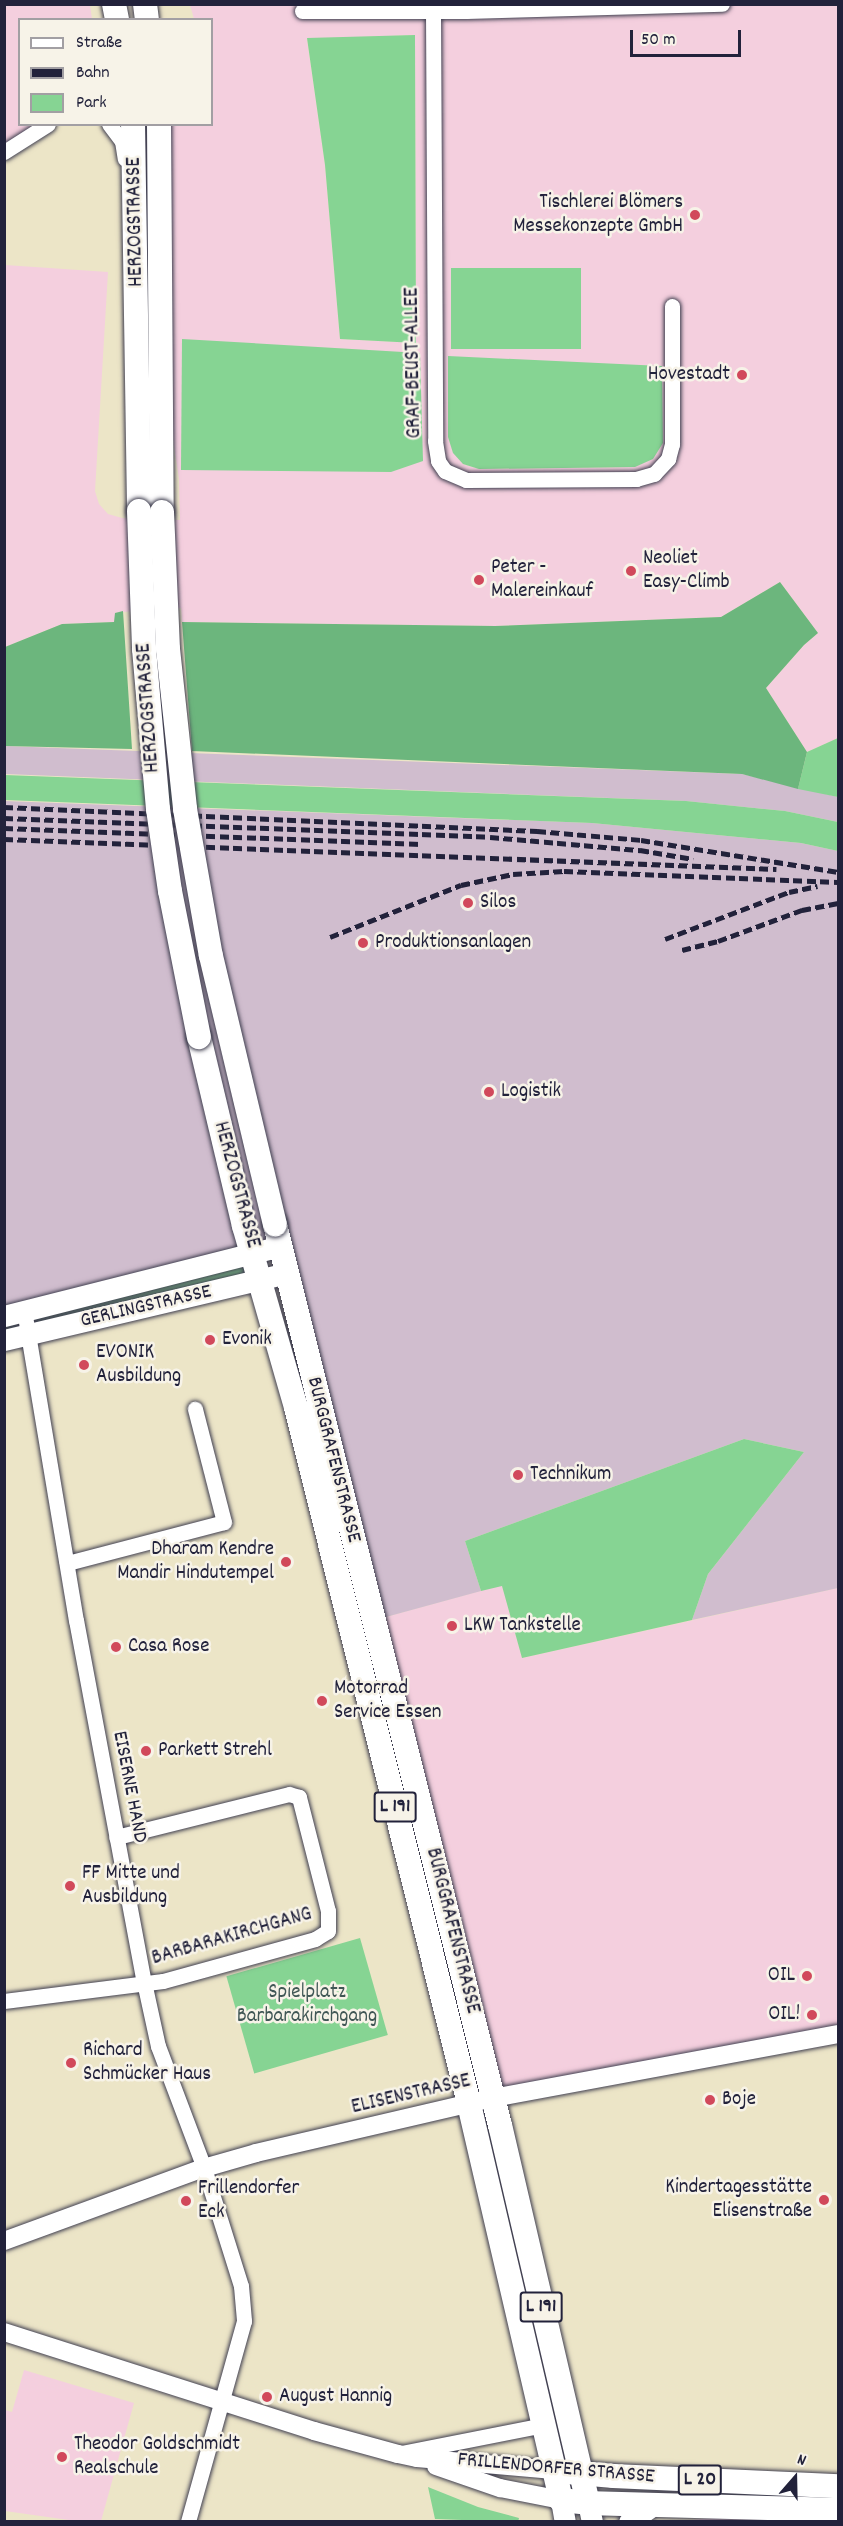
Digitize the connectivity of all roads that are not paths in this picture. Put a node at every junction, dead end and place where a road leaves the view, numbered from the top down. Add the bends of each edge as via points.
1 (722, 4) edge
2 (302, 10) dead end
3 (433, 11) junction
4 (111, 126) edge
5 (133, 126) edge
6 (159, 126) edge
7 (42, 127) edge
8 (4, 152) edge
9 (137, 216) junction
10 (672, 306) dead end
11 (151, 512) junction
12 (278, 1235) junction
13 (254, 1253) junction
14 (288, 1273) junction
15 (261, 1279) junction
16 (14, 1313) edge
17 (27, 1335) junction
18 (4, 1340) edge
19 (195, 1410) dead end
20 (67, 1563) junction
21 (116, 1837) junction
22 (144, 1982) junction
23 (4, 2001) edge
24 (838, 2034) edge
25 (493, 2098) junction
26 (469, 2104) junction
27 (204, 2168) junction
28 (4, 2241) edge
29 (4, 2332) edge
30 (220, 2401) junction
31 (543, 2426) junction
32 (398, 2454) junction
33 (417, 2458) junction
34 (553, 2470) junction
35 (581, 2473) junction
36 (838, 2486) edge
37 (653, 2505) junction
38 (838, 2510) edge
39 (563, 2511) edge
40 (590, 2512) edge
41 (188, 2522) edge
42 (629, 2522) edge

1 - 3 street
2 - 3 street
3 - 10 street, GRAF-BEUST-ALLEE via 435,441 438,461 445,471 466,480 636,479 654,474 668,459 672,444
4 - 9 street via 125,149 126,197
5 - 9 main road, HERZOGSTRASSE
6 - 11 main road, HERZOGSTRASSE
7 - 8 street
9 - 11 main road, HERZOGSTRASSE
11 - 12 main road, HERZOGSTRASSE, bridge via 185,809 211,956
11 - 13 main road, HERZOGSTRASSE, bridge via 144,649 158,809 190,994 244,1226
12 - 13 main road, GERLINGSTRASSE
12 - 14 main road, HERZOGSTRASSE / L 191
13 - 15 main road, HERZOGSTRASSE / L 191
13 - 16 main road, GERLINGSTRASSE
14 - 15 main road, GERLINGSTRASSE
14 - 25 main road, BURGGRAFENSTRASSE / L 191
15 - 17 main road, GERLINGSTRASSE
15 - 26 main road, BURGGRAFENSTRASSE / L 191
16 - 17 street, EISERNE HAND
17 - 18 main road, GERLINGSTRASSE
17 - 20 street, EISERNE HAND
19 - 20 street via 224,1522
20 - 21 street, EISERNE HAND
21 - 22 street, EISERNE HAND
21 - 22 street, BARBARAKIRCHGANG via 289,1794 298,1797 328,1911 328,1931 315,1939 163,1981
22 - 23 street, BARBARAKIRCHGANG
22 - 27 street, EISERNE HAND via 158,2046
24 - 25 street, ELISENSTRASSE
25 - 26 street, ELISENSTRASSE
25 - 35 main road, BURGGRAFENSTRASSE / L 191
26 - 27 street, ELISENSTRASSE
26 - 31 main road, BURGGRAFENSTRASSE / L 191
27 - 28 street, ELISENSTRASSE
27 - 30 street, EISERNE HAND via 241,2286 244,2321
29 - 30 street, FRILLENDORFER STRASSE
30 - 32 street, FRILLENDORFER STRASSE
30 - 41 street, EISERNE HAND
31 - 32 street, FRILLENDORFER STRASSE
31 - 34 main road, BURGGRAFENSTRASSE / L 191
32 - 33 street, FRILLENDORFER STRASSE
33 - 34 street, FRILLENDORFER STRASSE
33 - 39 street, FRILLENDORFER STRASSE
34 - 35 main road, FRILLENDORFER STRASSE / L 20
34 - 39 main road, BURGGRAFENSTRASSE
35 - 36 main road, FRILLENDORFER STRASSE / L 20
35 - 40 main road, BURGGRAFENSTRASSE
37 - 38 main road, FRILLENDORFER STRASSE / L 20
37 - 40 main road, FRILLENDORFER STRASSE / L 20
37 - 42 main road, L 20
39 - 40 main road, FRILLENDORFER STRASSE / L 20

